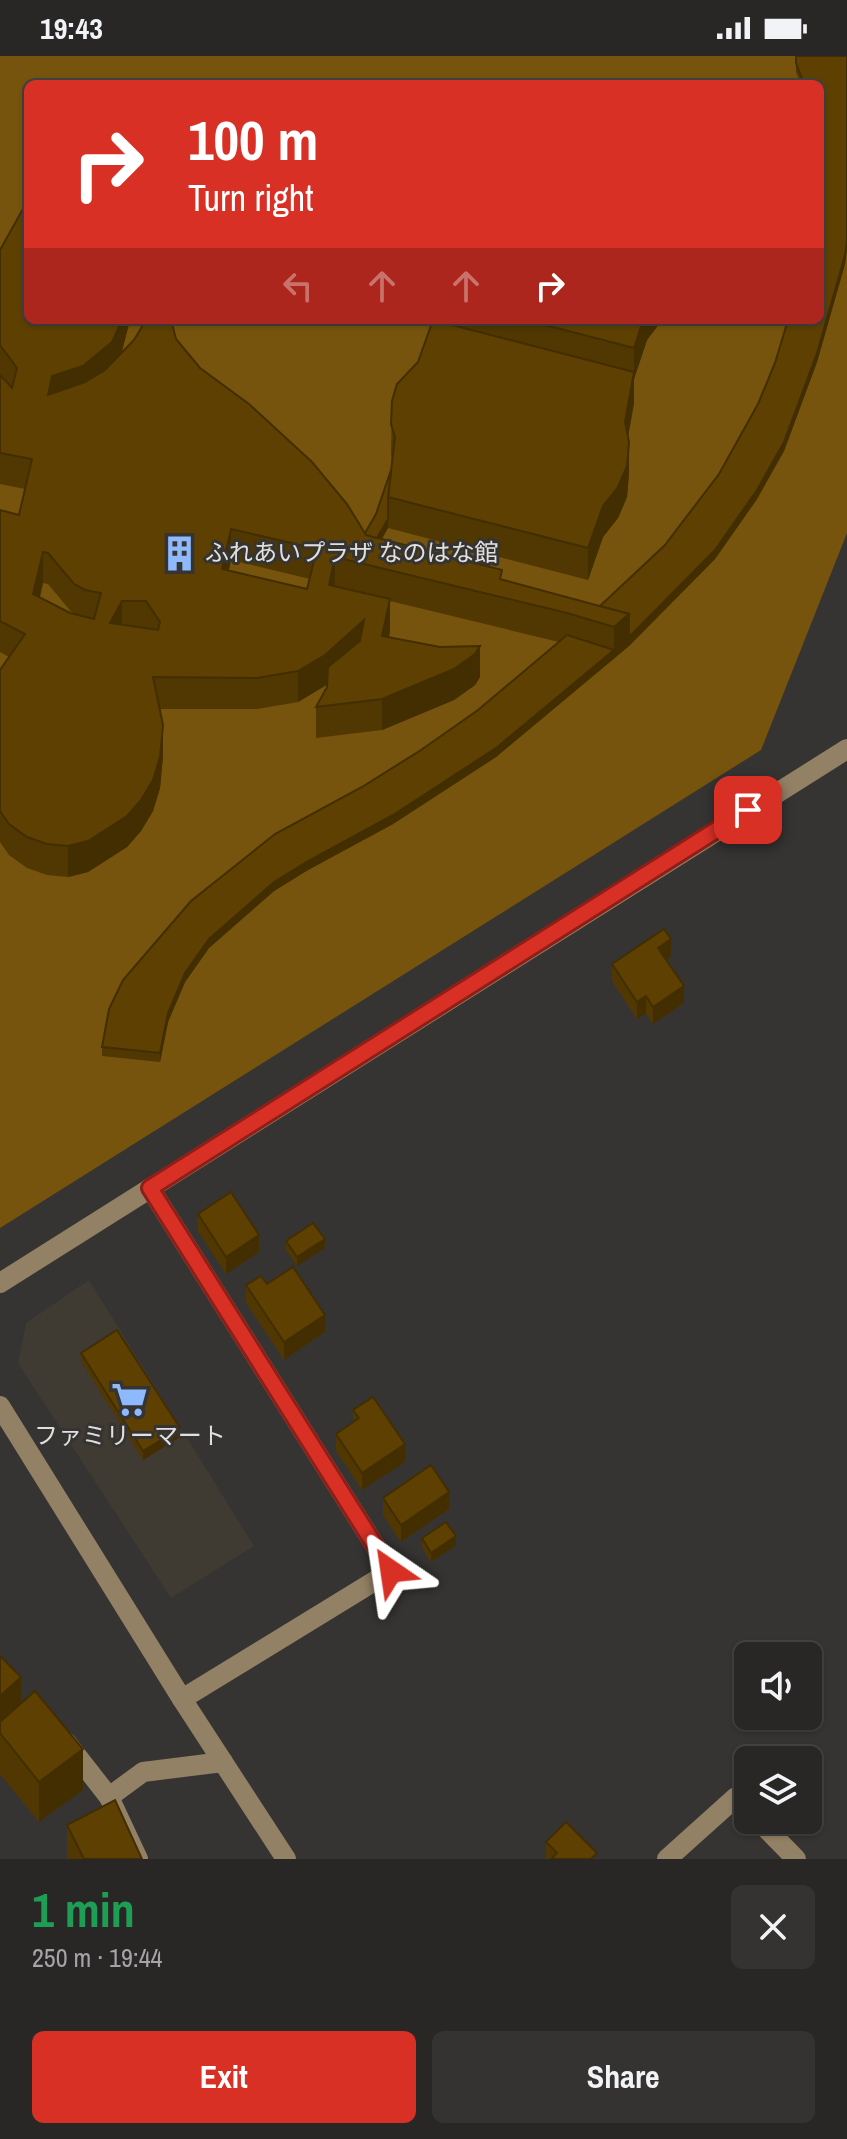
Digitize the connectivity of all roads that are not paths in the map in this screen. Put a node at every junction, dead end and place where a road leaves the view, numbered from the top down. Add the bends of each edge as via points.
1 (847, 749) edge
2 (150, 1188) junction
3 (0, 1283) edge
4 (0, 1406) edge
5 (182, 1699) junction
6 (50, 1724) edge
7 (223, 1762) junction
8 (109, 1797) junction
9 (734, 1799) edge
10 (772, 1834) edge
11 (138, 1859) edge
12 (286, 1859) edge
13 (667, 1859) edge
14 (796, 1859) edge

1 - 2 street
2 - 3 street
2 - 5 street via 391,1571
4 - 5 street
5 - 7 street
6 - 8 street
7 - 8 street via 143,1772
7 - 12 street
8 - 11 street
9 - 13 street
10 - 14 street

